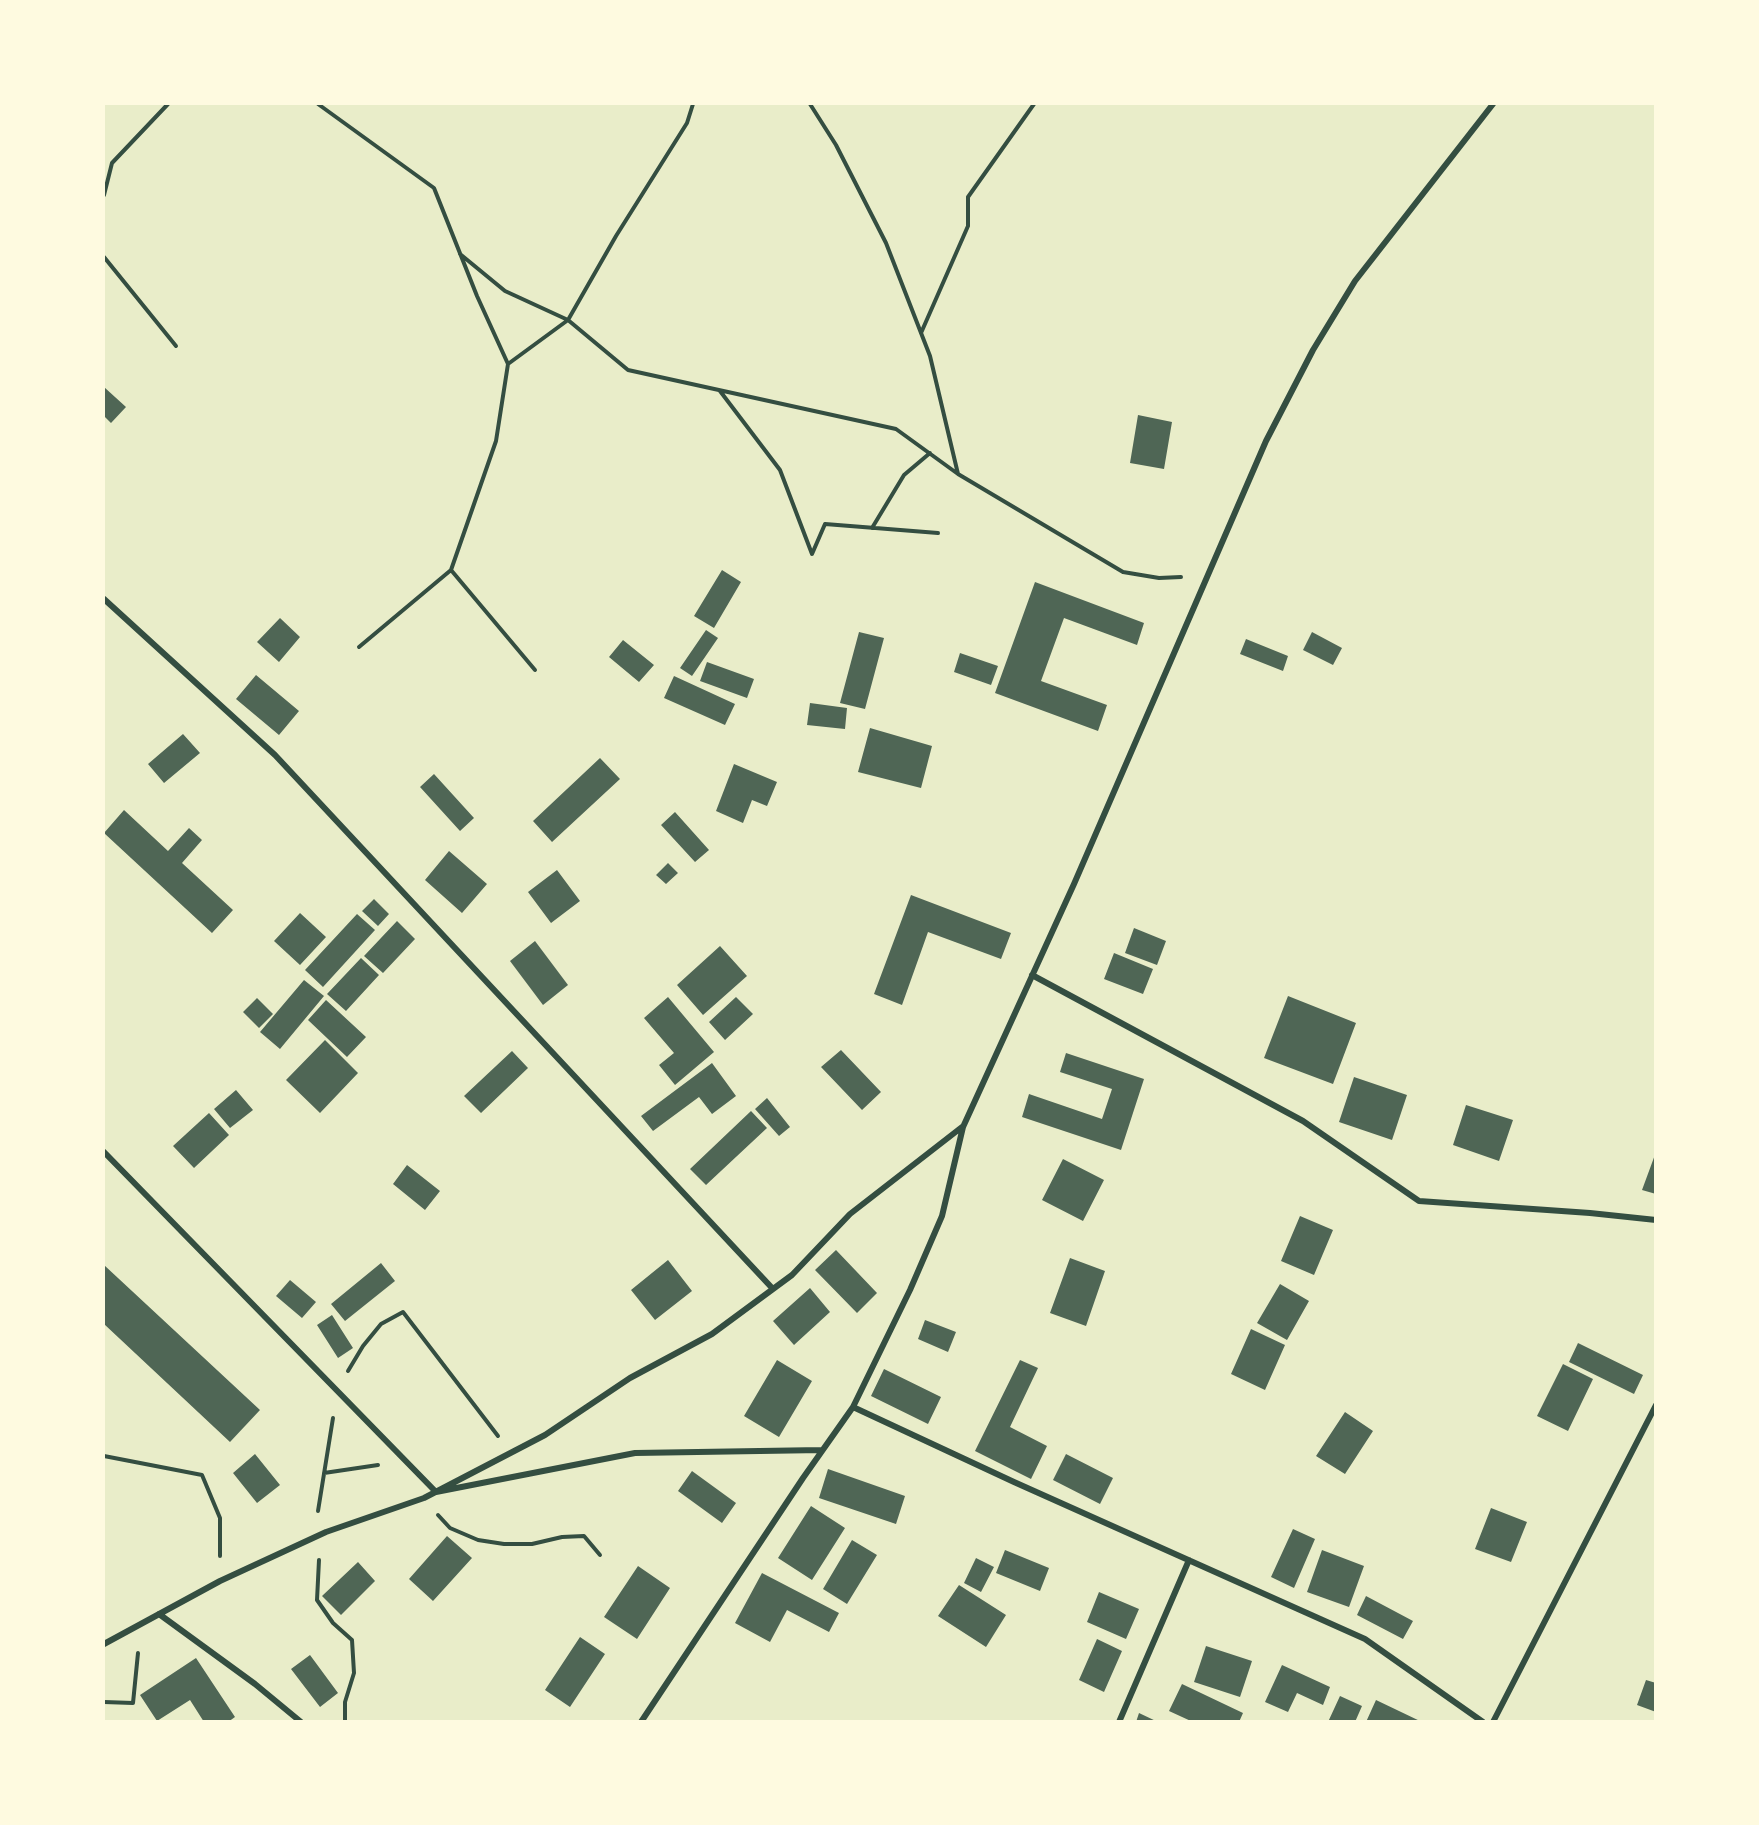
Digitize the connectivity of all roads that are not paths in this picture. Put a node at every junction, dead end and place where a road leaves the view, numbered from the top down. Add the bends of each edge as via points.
1 (1493, 104) edge
2 (104, 599) edge
3 (1032, 975) junction
4 (963, 1127) junction
5 (104, 1152) edge
6 (1656, 1220) edge
7 (773, 1289) junction
8 (1656, 1405) edge
9 (853, 1407) junction
10 (822, 1450) junction
11 (436, 1492) junction
12 (1188, 1560) junction
13 (159, 1614) junction
14 (104, 1644) edge
15 (301, 1722) edge
16 (641, 1722) edge
17 (1119, 1722) edge
18 (1483, 1722) edge
19 (1493, 1722) edge

1 - 3 street via 1355,281 1313,350 1266,441
2 - 7 street via 274,755
3 - 4 street
3 - 6 street via 1303,1121 1419,1201
4 - 7 street via 850,1214 792,1275
4 - 9 street via 942,1216
5 - 11 street
7 - 11 street via 712,1334 630,1378 545,1435
8 - 19 street
9 - 10 street
9 - 12 street
10 - 11 street via 635,1453
10 - 16 street
11 - 13 street via 319,1535
12 - 17 street
12 - 18 street via 1365,1639
13 - 14 street
13 - 15 street

